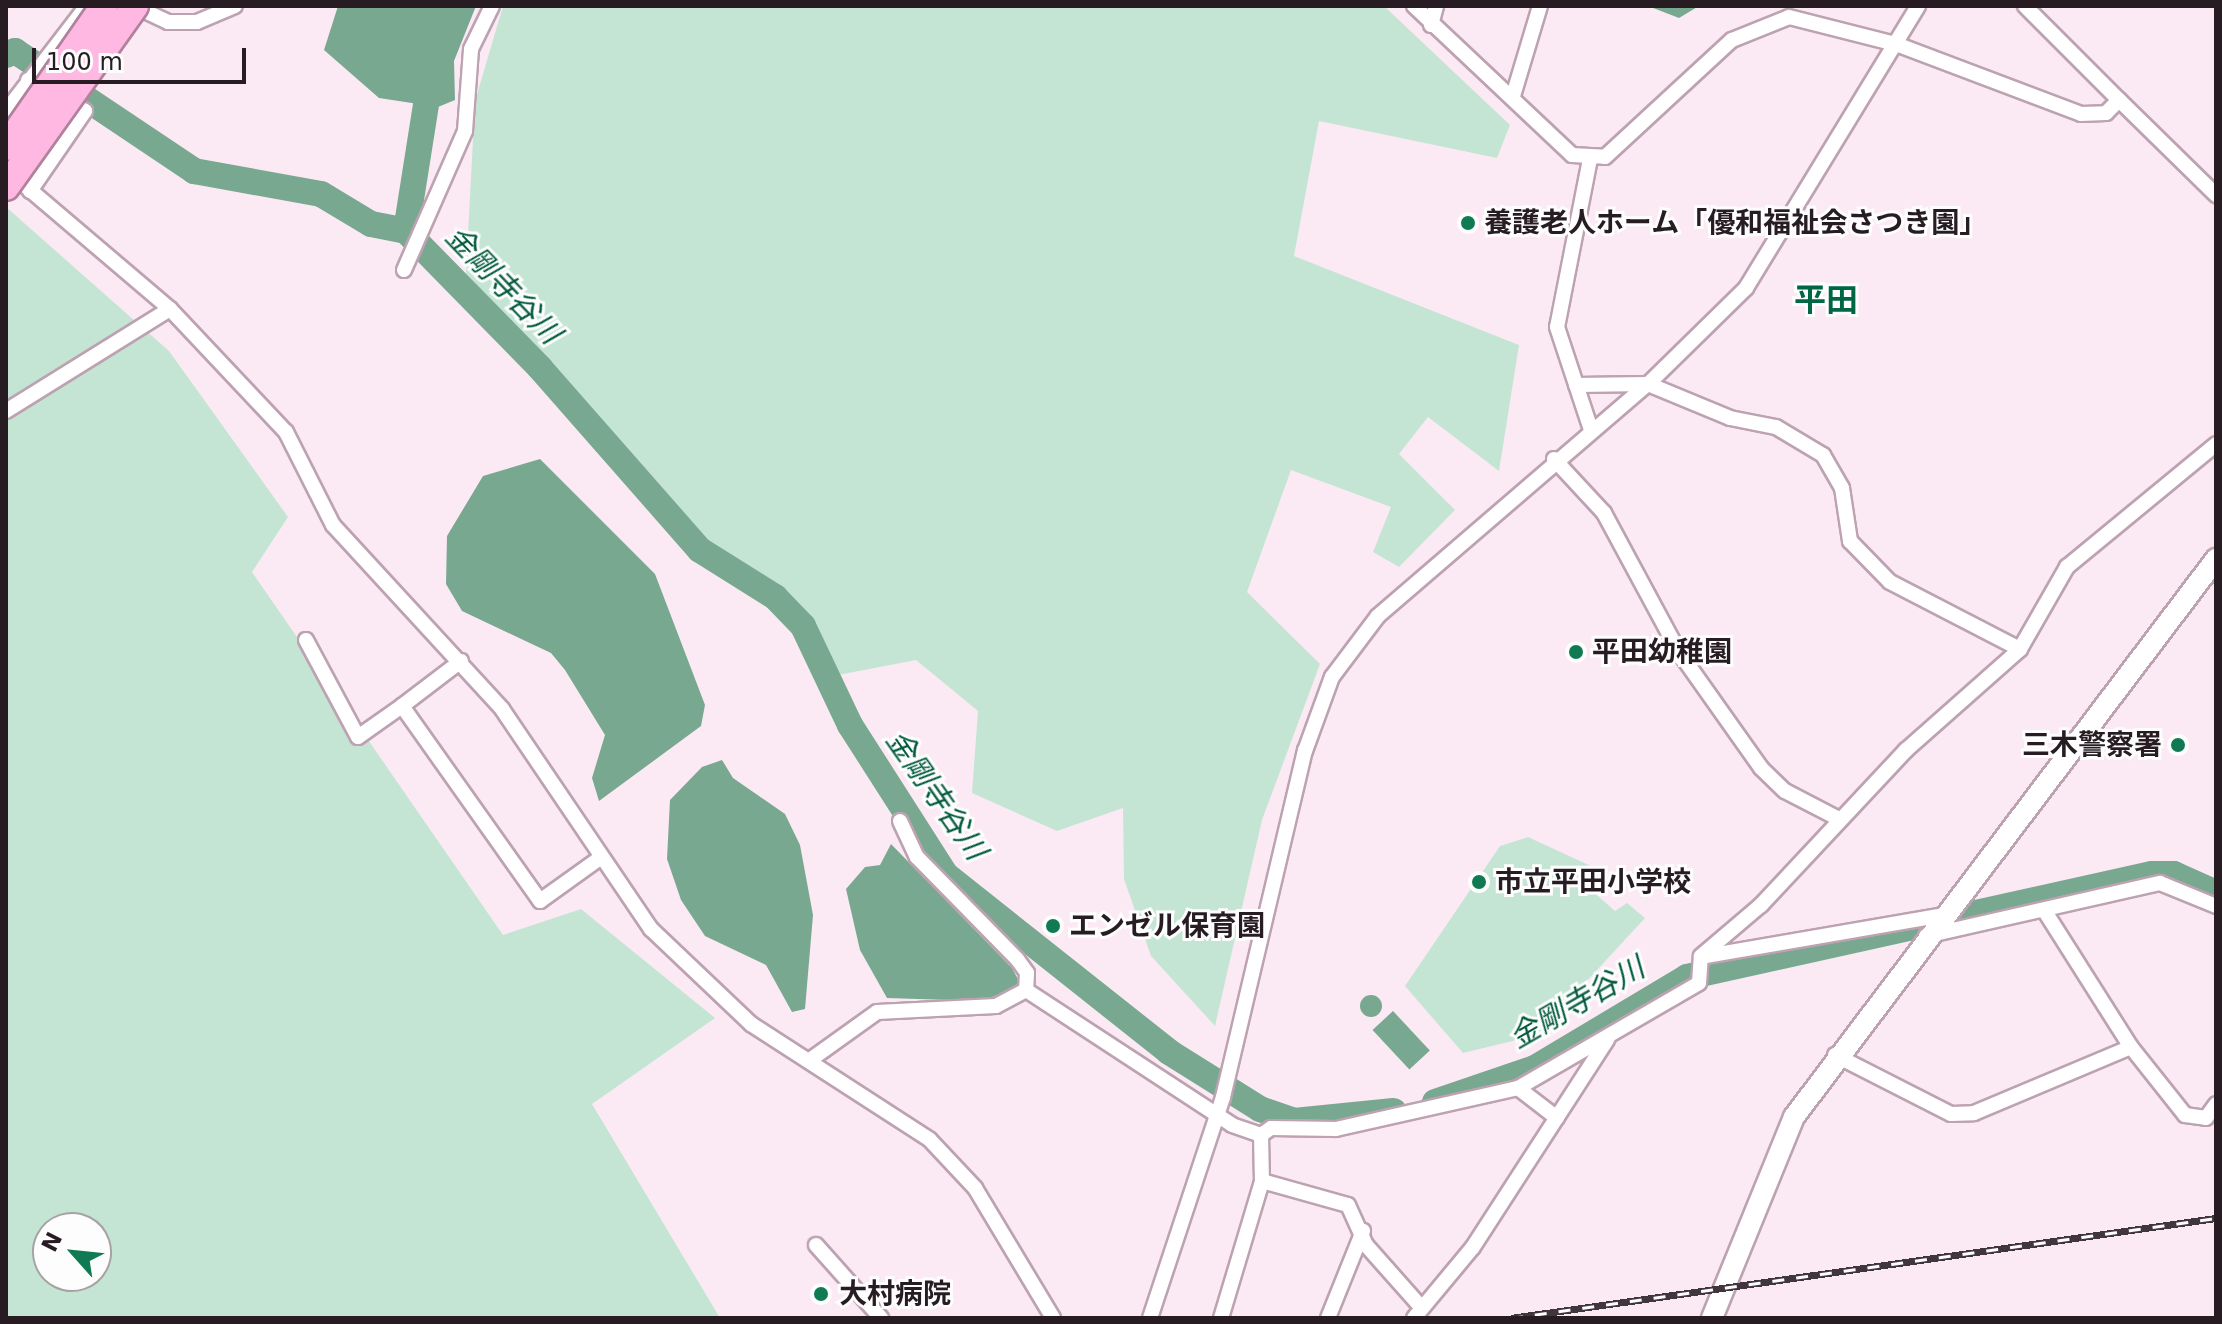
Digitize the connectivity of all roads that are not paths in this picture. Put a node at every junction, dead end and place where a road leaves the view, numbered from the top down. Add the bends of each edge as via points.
1 (87, 6) edge
2 (104, 6) edge
3 (134, 6) edge
4 (235, 6) edge
5 (492, 6) edge
6 (1414, 6) edge
7 (1436, 6) edge
8 (1540, 6) edge
9 (1918, 6) edge
10 (2025, 6) edge
11 (1431, 25) junction
12 (1896, 44) junction
13 (28, 80) junction
14 (1513, 96) junction
15 (2119, 100) junction
16 (6, 111) edge
17 (6, 147) edge
18 (1590, 159) junction
19 (6, 169) edge
20 (18, 189) edge
21 (2215, 191) edge
22 (404, 270) dead end
23 (170, 309) junction
24 (1648, 384) junction
25 (1576, 385) junction
26 (6, 411) edge
27 (1591, 430) junction
28 (2216, 444) edge
29 (1554, 459) junction
30 (2216, 559) edge
31 (306, 640) dead end
32 (2020, 649) junction
33 (461, 661) junction
34 (402, 706) junction
35 (1837, 818) junction
36 (900, 821) dead end
37 (600, 858) junction
38 (2216, 906) edge
39 (2044, 910) junction
40 (1943, 915) junction
41 (1926, 936) junction
42 (1701, 957) junction
43 (1026, 990) junction
44 (1610, 1036) junction
45 (2131, 1047) junction
46 (1835, 1055) junction
47 (810, 1060) junction
48 (1518, 1088) junction
49 (2216, 1104) edge
50 (1218, 1114) junction
51 (1557, 1118) junction
52 (1261, 1135) junction
53 (1262, 1181) junction
54 (1363, 1231) junction
55 (816, 1245) dead end
56 (1418, 1312) edge
57 (881, 1318) edge
58 (1053, 1318) edge
59 (1150, 1318) edge
60 (1221, 1318) edge
61 (1328, 1318) edge
62 (1712, 1318) edge

1 - 13 street
2 - 17 highway, bridge
3 - 4 street via 168,22 197,22
3 - 20 highway, bridge
5 - 22 street via 471,49 465,131
6 - 11 street
7 - 11 street
8 - 14 street
9 - 12 street
10 - 15 street
11 - 14 street
12 - 15 street via 2081,114 2106,113
12 - 18 street via 1817,20 1760,24 1732,40 1605,157
12 - 24 street via 1746,288
13 - 16 street
13 - 20 street via 85,111
14 - 18 street via 1543,136
15 - 21 street
18 - 25 street via 1557,327
19 - 20 street
20 - 23 street
23 - 26 street
23 - 33 street via 286,432 347,542
24 - 25 street
24 - 27 street
24 - 32 street via 1730,418 1764,420 1823,455 1842,488 1850,541 1890,582
25 - 27 street
27 - 29 street
28 - 32 street via 2067,567
29 - 35 street via 1604,513 1650,602 1732,731 1785,791
29 - 50 street via 1378,616 1332,677 1305,751
30 - 40 street
31 - 34 street via 358,737
32 - 35 street
33 - 34 street
33 - 37 street via 502,709
34 - 37 street via 540,901
35 - 42 street via 1761,905
36 - 43 street via 917,857 1017,959 1027,973
37 - 47 street via 651,929 702,984
38 - 39 street via 2160,883
39 - 41 street
39 - 45 street
40 - 41 street
40 - 42 street
41 - 46 street
42 - 44 street via 1699,983
43 - 47 street via 996,1006 877,1012
43 - 50 street
44 - 48 street
44 - 51 street
45 - 46 street via 1974,1113 1951,1114
45 - 49 street via 2185,1115 2206,1118
46 - 62 street via 1765,1177
47 - 58 street via 889,1108 948,1159 975,1188
48 - 51 street
48 - 52 street via 1383,1121
50 - 52 street
50 - 59 street
51 - 56 street via 1473,1247
52 - 53 street
53 - 54 street via 1348,1205
53 - 60 street
54 - 56 street
54 - 61 street
55 - 57 street

